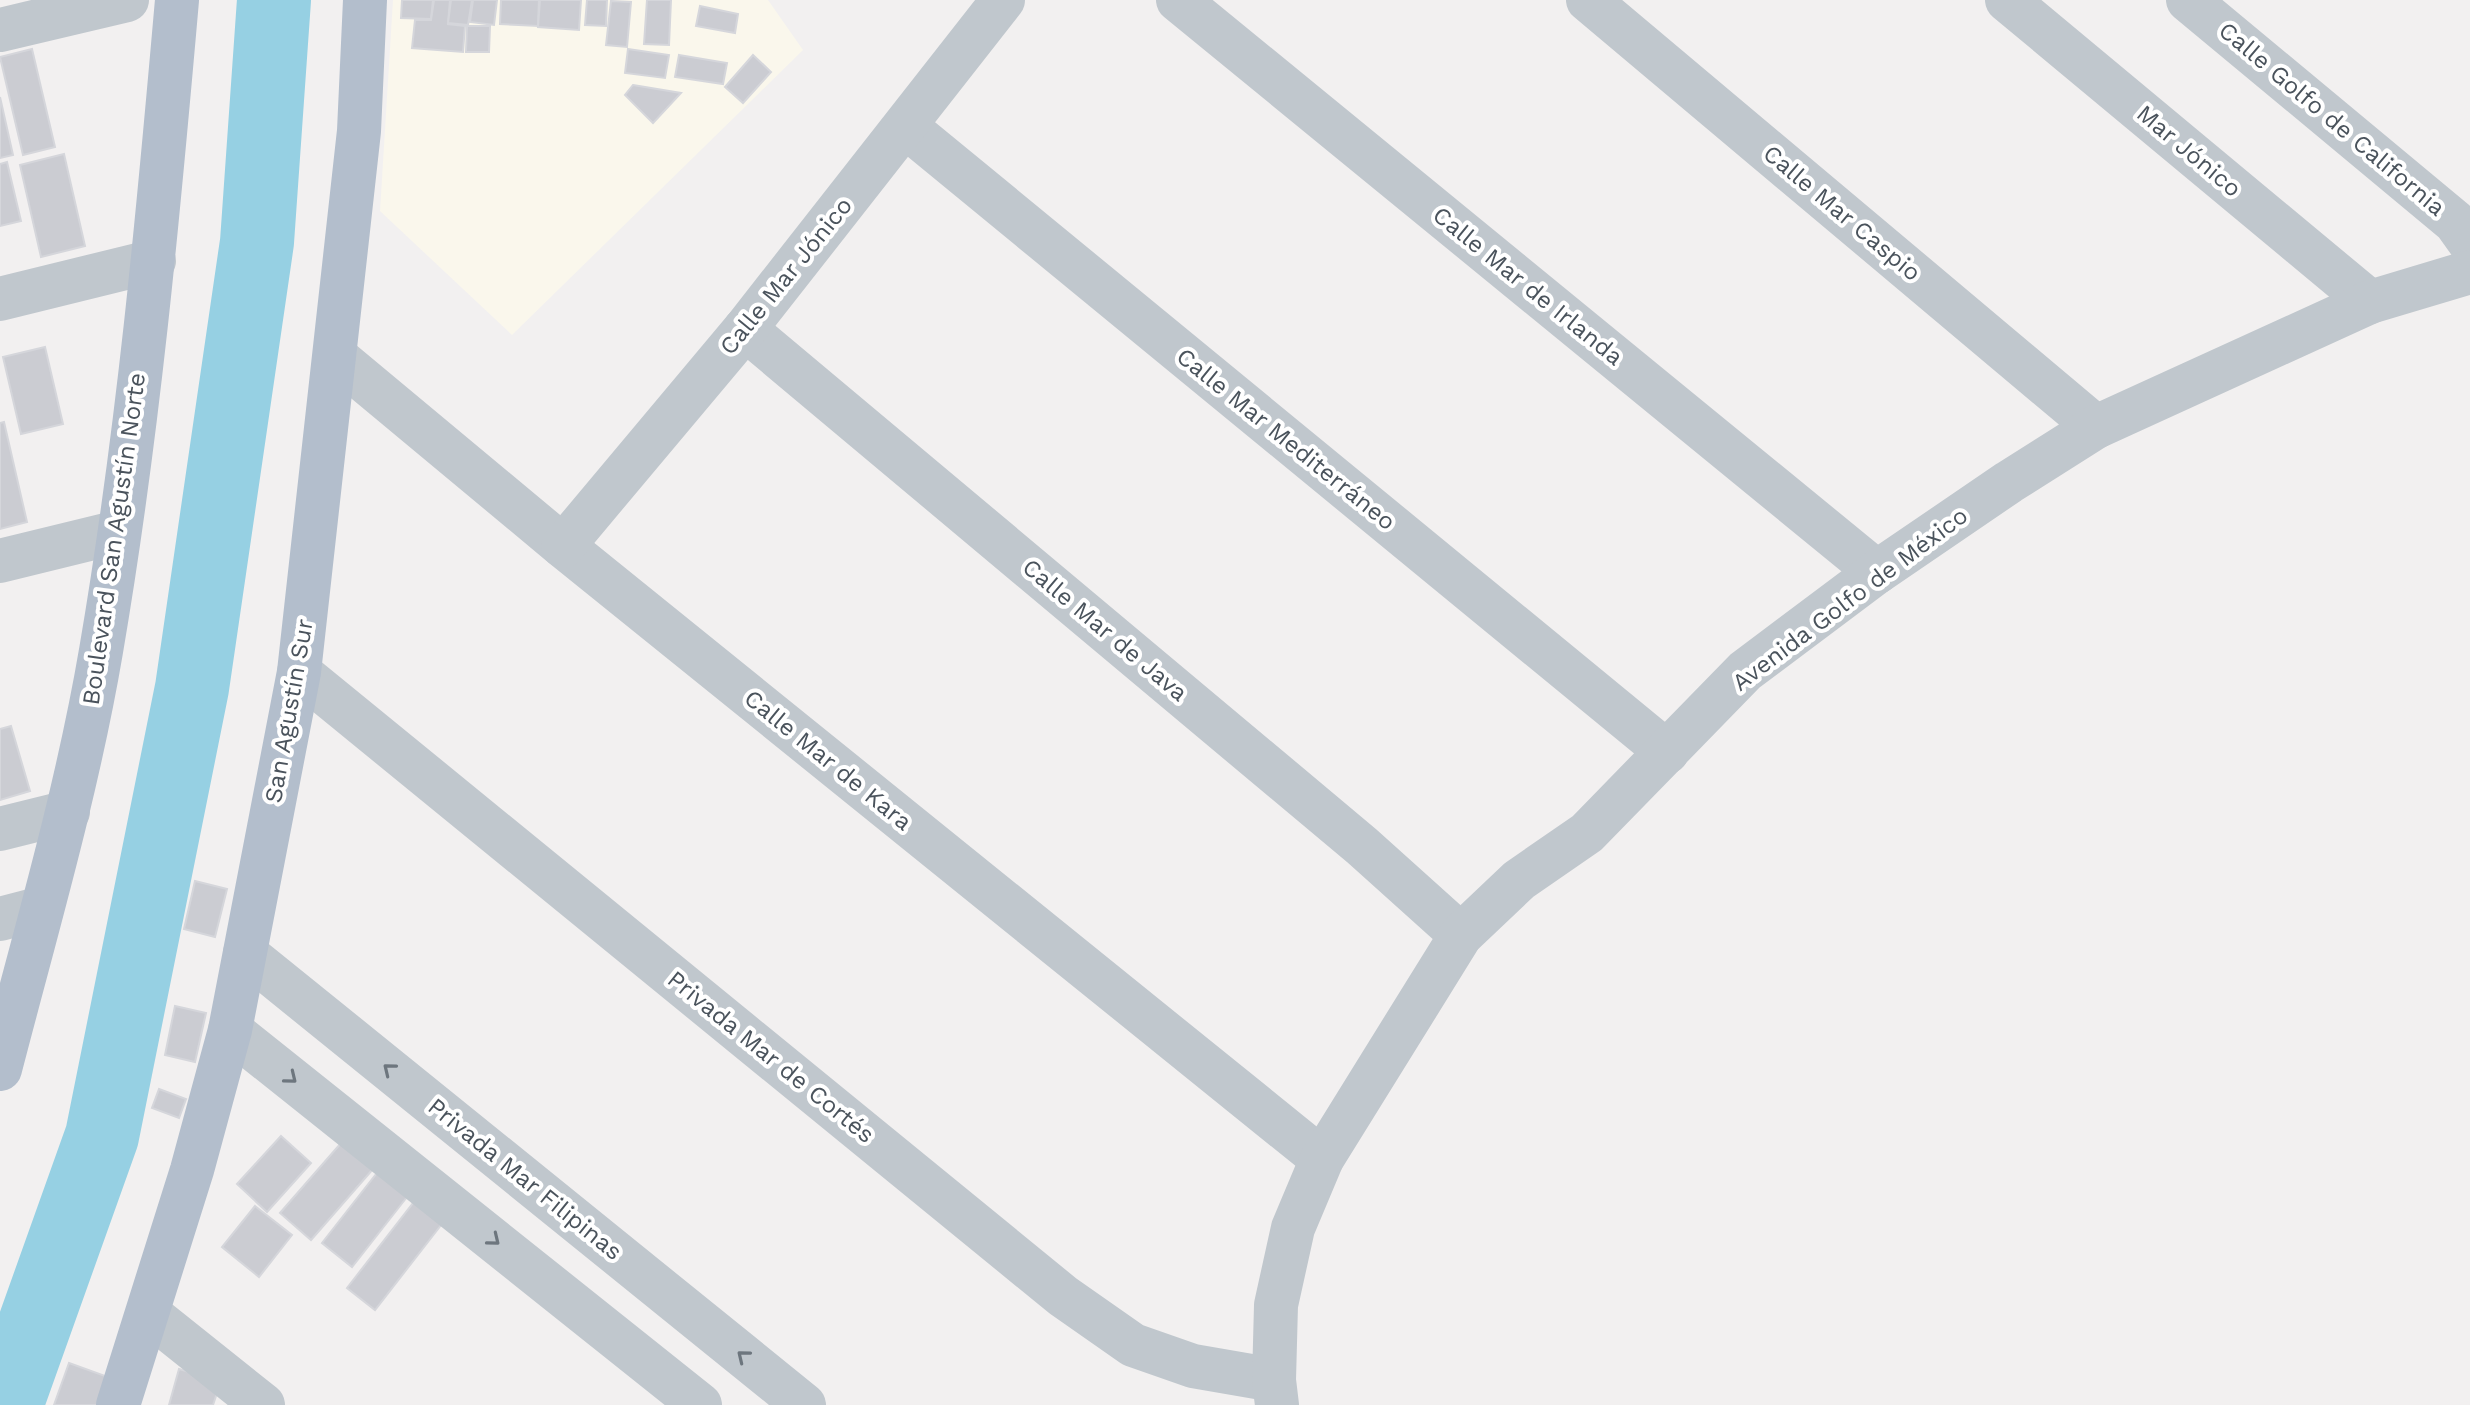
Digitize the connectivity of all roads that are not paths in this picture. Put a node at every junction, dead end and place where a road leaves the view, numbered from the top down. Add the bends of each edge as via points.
1 (127, 0) edge
2 (177, 0) edge
3 (365, 0) edge
4 (1003, 0) edge
5 (1178, 0) edge
6 (1588, 0) edge
7 (2007, 0) edge
8 (2188, 0) edge
9 (0, 30) edge
10 (905, 126) junction
11 (2465, 222) edge
12 (154, 261) junction
13 (2470, 272) edge
14 (2414, 286) junction
15 (0, 299) edge
16 (2370, 302) junction
17 (745, 329) junction
18 (336, 357) junction
19 (2096, 427) junction
20 (118, 532) junction
21 (563, 546) junction
22 (0, 561) edge
23 (1877, 572) junction
24 (299, 672) junction
25 (1667, 752) junction
26 (68, 812) junction
27 (0, 829) edge
28 (42, 908) junction
29 (0, 919) edge
30 (1461, 935) junction
31 (245, 953) junction
32 (230, 1030) junction
33 (0, 1069) edge
34 (1322, 1159) junction
35 (149, 1314) junction
36 (1276, 1392) edge
37 (118, 1405) edge
38 (263, 1405) edge
39 (700, 1405) edge
40 (804, 1405) edge

1 - 9 street
2 - 12 main road, Boulevard San Agustín Norte
3 - 18 main road, San Agustín Sur via 359,131
4 - 10 street, Calle Mar Jónico
5 - 23 street, Calle Mar de Irlanda
6 - 19 street, Calle Mar Caspio
7 - 16 street, Mar Jónico
8 - 11 street, Calle Golfo de California
10 - 17 street, Calle Mar Jónico
10 - 25 street, Calle Mar Mediterráneo
11 - 14 street
12 - 15 street
12 - 20 main road, Boulevard San Agustín Norte
13 - 14 street, Avenida Golfo de México
14 - 16 street, Avenida Golfo de México
16 - 19 street, Avenida Golfo de México
17 - 21 street, Calle Mar Jónico
17 - 30 street, Calle Mar de Java
18 - 21 street, Calle Mar de Kara
18 - 24 main road, San Agustín Sur
19 - 23 street, Avenida Golfo de México
20 - 22 street
20 - 26 main road, Boulevard San Agustín Norte via 101,651
21 - 34 street, Calle Mar de Kara
23 - 25 street, Avenida Golfo de México via 1745,671
24 - 31 main road, San Agustín Sur
24 - 36 street, Privada Mar de Cortés via 1063,1296 1133,1345
25 - 30 street, Avenida Golfo de México via 1587,833 1519,880
26 - 27 street
26 - 28 main road, Boulevard San Agustín Norte
28 - 29 street
28 - 33 main road, Boulevard San Agustín Norte
30 - 34 street, Avenida Golfo de México
31 - 32 main road, San Agustín Sur
40 -> 31 street, Privada Mar Filipinas
32 - 35 main road, San Agustín Sur
32 -> 39 street
34 - 36 street, Avenida Golfo de México via 1293,1228 1276,1305
35 - 37 main road, San Agustín Sur
35 - 38 street

